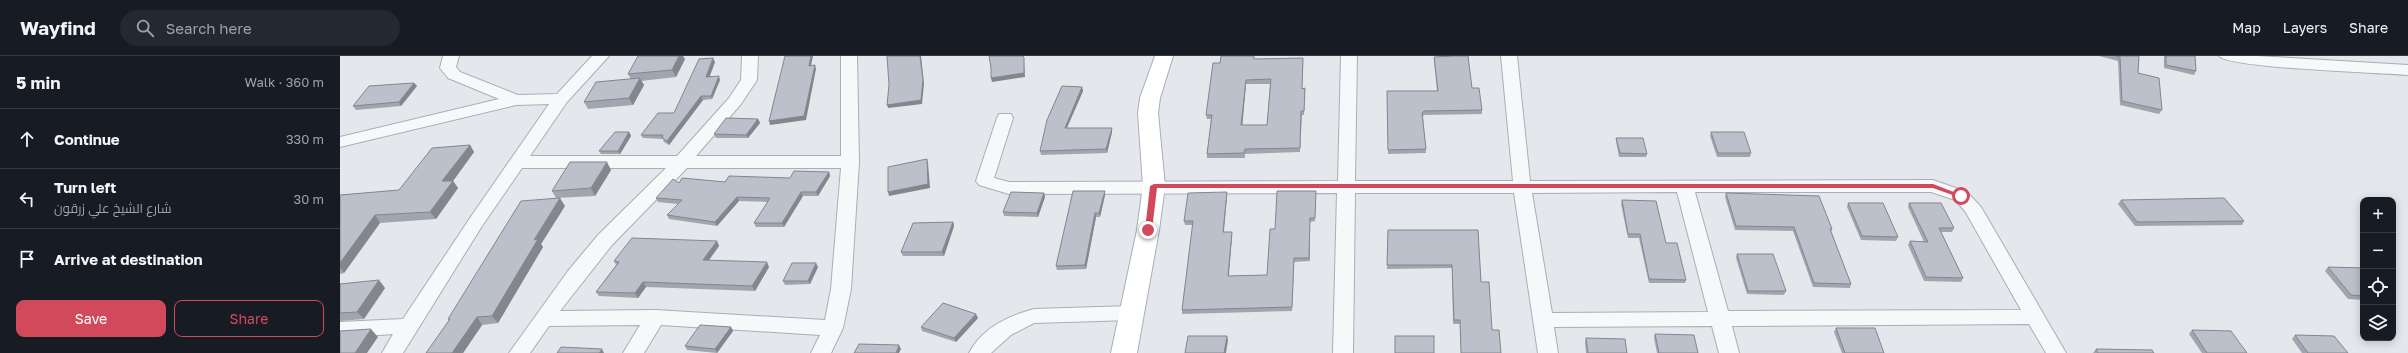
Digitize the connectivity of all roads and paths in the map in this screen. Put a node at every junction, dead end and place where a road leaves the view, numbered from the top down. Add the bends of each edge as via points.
1 (451, 56) edge
2 (601, 56) edge
3 (750, 56) edge
4 (849, 56) edge
5 (1164, 56) edge
6 (1349, 56) edge
7 (1508, 56) edge
8 (2227, 56) edge
9 (2408, 70) edge
10 (561, 99) junction
11 (516, 100) junction
12 (1005, 118) dead end
13 (340, 142) edge
14 (518, 162) junction
15 (850, 162) junction
16 (680, 163) junction
17 (1154, 186) junction
18 (1522, 186) junction
19 (1684, 186) junction
20 (1345, 187) junction
21 (1131, 313) junction
22 (2034, 317) junction
23 (655, 318) junction
24 (543, 319) junction
25 (1720, 319) junction
26 (1545, 320) junction
27 (409, 326) junction
28 (833, 328) junction
29 (340, 330) edge
30 (392, 353) edge
31 (519, 353) edge
32 (633, 353) edge
33 (821, 353) edge
34 (978, 353) edge
35 (1124, 353) edge
36 (1343, 353) edge
37 (1548, 353) edge
38 (1729, 353) edge
39 (2056, 353) edge

1 - 11 street via 448,68 454,75
2 - 10 street
3 - 16 street via 749,80 735,101
4 - 15 street
5 - 17 main road via 1150,98 1148,113
6 - 20 street
7 - 18 street
8 - 9 street via 2259,61
10 - 11 street
10 - 14 street
11 - 13 street
12 - 17 street via 986,173 985,181 993,185 1009,188
14 - 16 street
14 - 27 street
15 - 16 street
15 - 28 street via 841,289
16 - 24 street via 605,240
17 - 20 street
17 - 21 main road
18 - 19 street
18 - 20 street
18 - 26 street
19 - 22 street via 1933,186 1948,190 1961,196 1972,207
19 - 25 street
20 - 36 street
21 - 34 street via 1034,316 1019,320 987,343
21 - 35 main road
22 - 25 street
22 - 39 street
23 - 24 street
23 - 28 street
23 - 32 street
24 - 31 street
25 - 26 street
25 - 38 street
26 - 37 street
27 - 29 street
27 - 30 street
28 - 33 street

